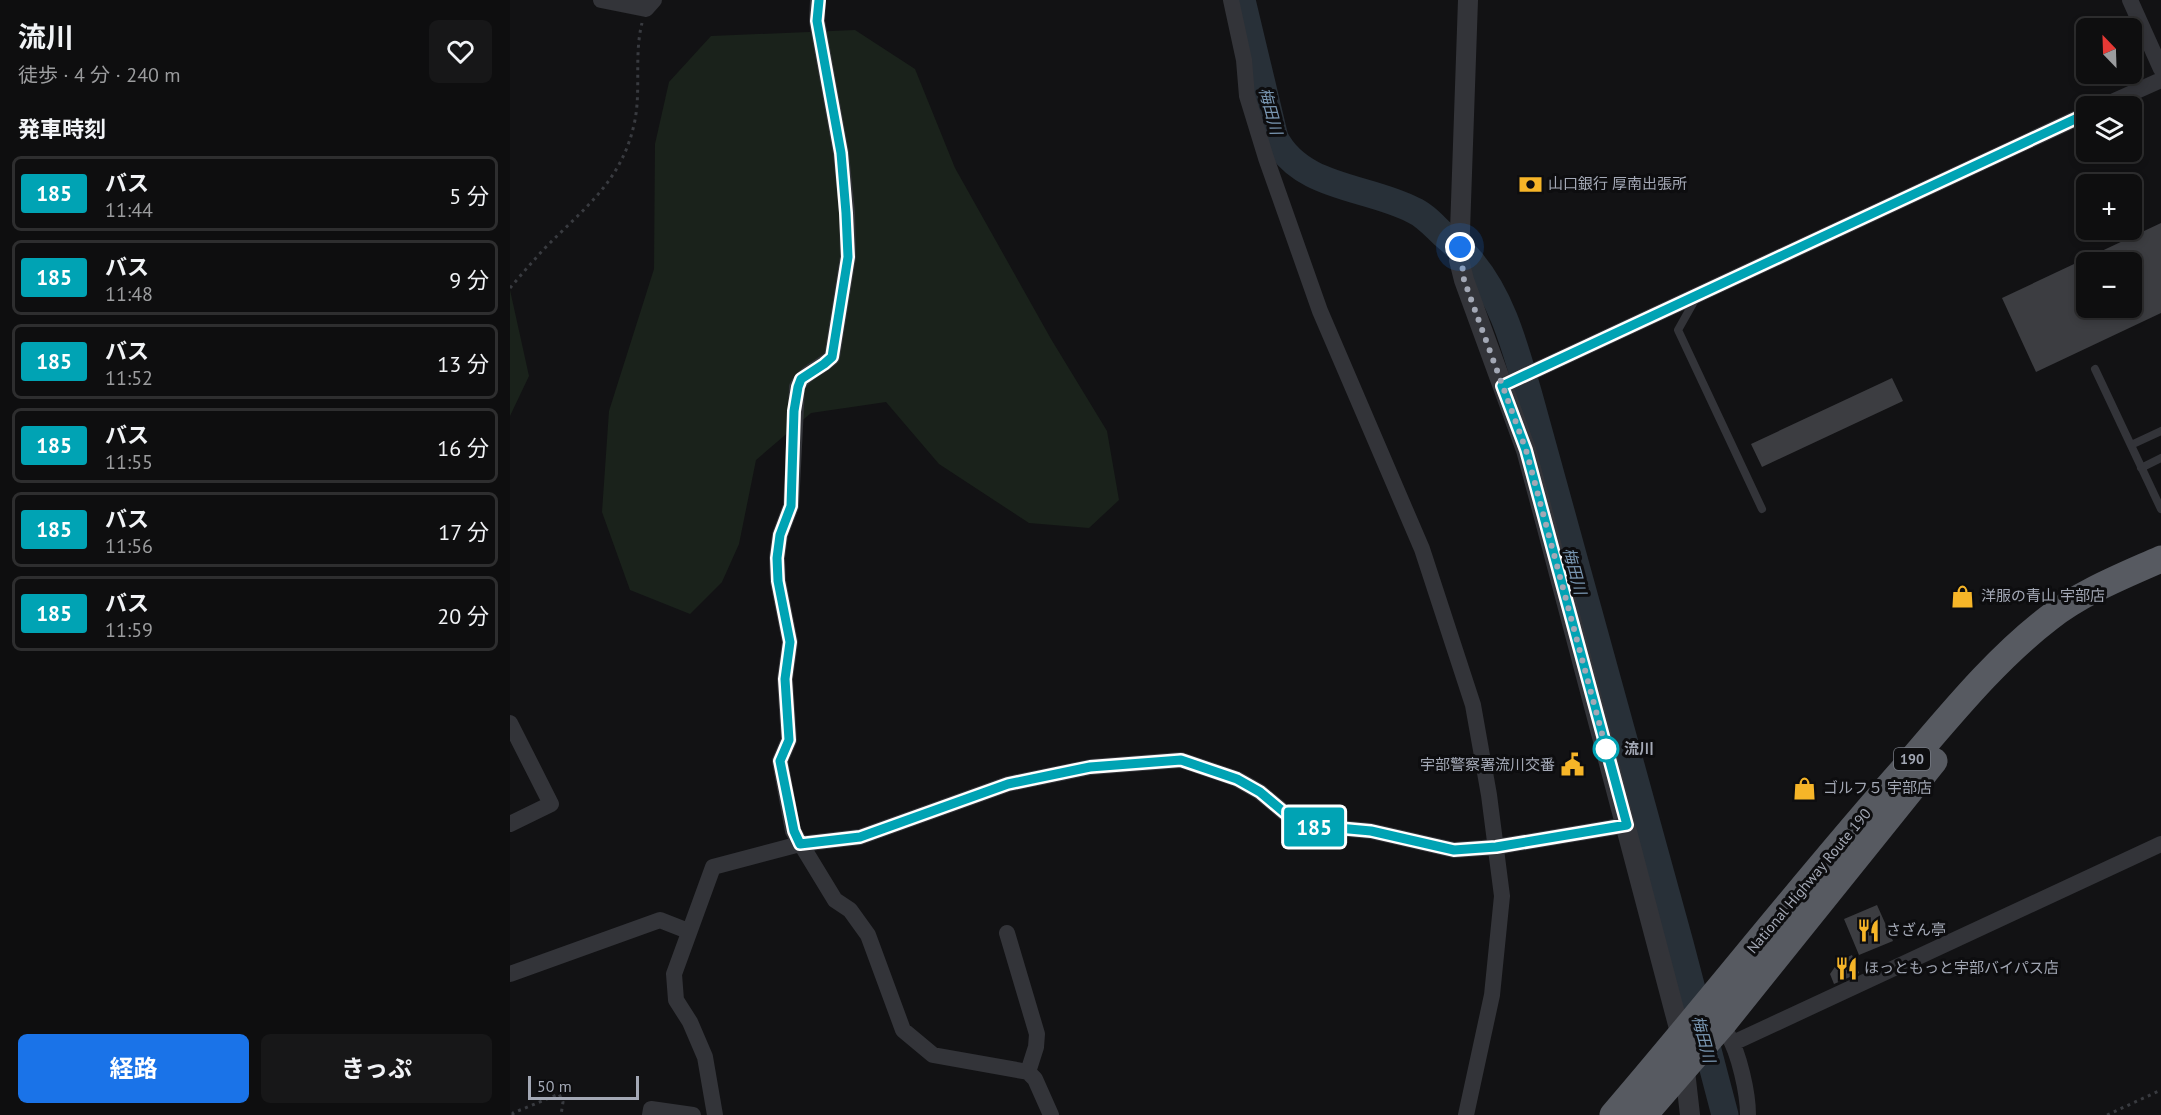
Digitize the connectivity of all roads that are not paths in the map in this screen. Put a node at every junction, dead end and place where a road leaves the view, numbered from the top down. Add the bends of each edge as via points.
1 (600, 0) edge
2 (819, 0) edge
3 (1231, 0) edge
4 (1468, 0) edge
5 (2130, 0) edge
6 (650, 4) edge
7 (2161, 69) edge
8 (2161, 80) edge
9 (2125, 96) edge
10 (2076, 119) edge
11 (1698, 295) junction
12 (2095, 369) dead end
13 (1519, 378) junction
14 (2161, 431) edge
15 (2131, 445) junction
16 (2161, 458) edge
17 (2141, 468) junction
18 (1762, 509) dead end
19 (2161, 509) edge
20 (2161, 558) edge
21 (2161, 573) edge
22 (510, 723) edge
23 (510, 824) edge
24 (1627, 825) junction
25 (800, 844) junction
26 (2161, 844) edge
27 (1496, 847) junction
28 (688, 931) junction
29 (1007, 933) dead end
30 (510, 974) edge
31 (1704, 1033) junction
32 (1028, 1072) junction
33 (650, 1115) edge
34 (693, 1115) edge
35 (715, 1115) edge
36 (1051, 1115) edge
37 (1466, 1115) edge
38 (1613, 1115) edge
39 (1644, 1115) edge
40 (1690, 1115) edge
41 (1748, 1115) edge

1 - 6 street
2 - 25 street via 817,21 841,153 848,257 832,357 801,379 798,387 791,506 780,535 777,558 790,642 785,679 789,740 780,761
3 - 27 street via 1247,96 1266,158 1320,311 1422,549 1473,705
4 - 13 street via 1460,260 1464,280
5 - 7 street
8 - 9 street
10 - 11 street
11 - 13 street
11 - 18 lane via 1678,330
12 - 15 lane
13 - 24 street via 1526,450
14 - 15 lane
15 - 17 lane
16 - 17 lane
17 - 19 lane
20 - 31 highway, National Highway Route 190 / 190 via 2072,602 2000,662 1870,807
21 - 31 highway, National Highway Route 190 / 190 via 2059,628 2010,672
22 - 23 street via 551,804
24 - 27 street
24 - 31 street
25 - 27 street via 860,837 1008,784 1090,767 1181,760 1237,779 1305,825 1363,829 1454,850
25 - 28 street via 713,867
25 - 32 street via 835,900 850,910 868,935 903,1030 933,1055
26 - 31 street
27 - 37 street via 1502,896 1498,951
28 - 30 street via 660,920
28 - 35 street via 674,974 675,1000 690,1022 705,1057
29 - 32 street via 1037,1034
31 - 38 highway, National Highway Route 190 / 190
31 - 39 highway, National Highway Route 190 / 190
31 - 40 street
31 - 41 street via 1745,1090
32 - 36 street
33 - 34 street via 651,1109

